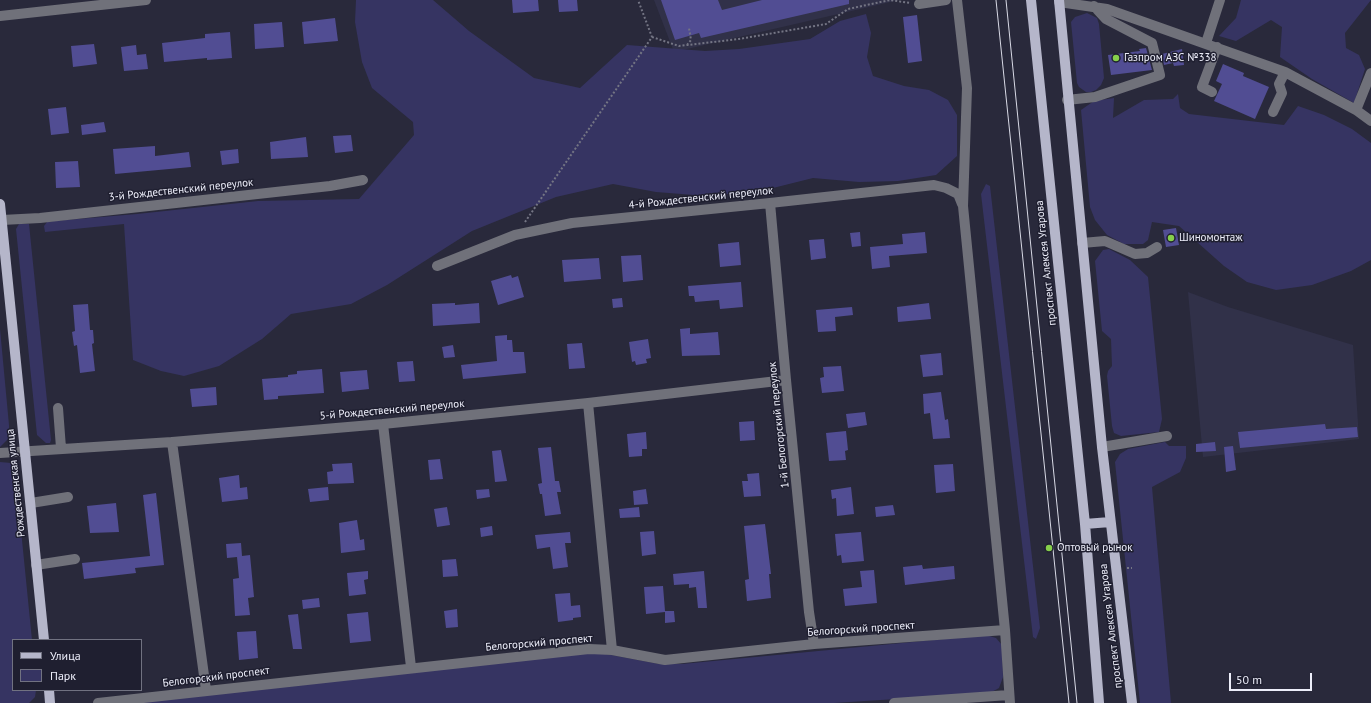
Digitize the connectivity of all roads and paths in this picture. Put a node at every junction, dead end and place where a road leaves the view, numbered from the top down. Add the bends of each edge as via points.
1 (146, 0) edge
2 (638, 0) edge
3 (946, 0) edge
4 (957, 0) edge
5 (1031, 0) edge
6 (1113, 0) edge
7 (1220, 0) edge
8 (1059, 1) edge
9 (919, 4) joint
10 (1094, 6) junction
11 (1107, 9) junction
12 (0, 16) edge
13 (689, 28) dead end
14 (652, 37) junction
15 (1206, 43) junction
16 (686, 45) junction
17 (1217, 47) junction
18 (1285, 72) junction
19 (1371, 73) edge
20 (1212, 92) dead end
21 (1067, 100) junction
22 (1356, 110) junction
23 (1273, 112) dead end
24 (1371, 121) edge
25 (364, 180) dead end
26 (770, 203) junction
27 (0, 204) edge
28 (963, 206) junction
29 (2, 220) junction
30 (515, 236) junction
31 (1082, 243) junction
32 (1157, 247) dead end
33 (437, 266) dead end
34 (786, 380) junction
35 (588, 403) junction
36 (58, 408) dead end
37 (383, 424) junction
38 (1167, 436) dead end
39 (172, 442) junction
40 (1102, 447) junction
41 (61, 448) junction
42 (25, 452) junction
43 (0, 454) edge
44 (68, 497) dead end
45 (31, 503) junction
46 (1110, 522) junction
47 (1085, 524) junction
48 (75, 559) dead end
49 (36, 565) junction
50 (1005, 630) junction
51 (44, 639) edge
52 (814, 644) junction
53 (612, 650) junction
54 (411, 667) junction
55 (206, 690) junction
56 (49, 691) edge
57 (1010, 699) edge
58 (50, 703) edge
59 (98, 703) edge
60 (894, 703) edge
61 (1099, 703) edge
62 (1132, 703) edge

1 - 12 street
2 - 14 path
3 - 9 street
4 - 28 street via 967,88
5 - 47 main road, проспект Алексея Угарова
6 - 11 street
7 - 15 street
8 - 10 street
8 - 21 main road, проспект Алексея Угарова
9 - 16 path via 890,0 848,9 826,24
10 - 11 street
10 - 21 street via 1106,19 1152,43 1160,75 1095,97
11 - 15 street
13 - 16 path via 691,40
14 - 16 path via 679,46
14 - 30 path
15 - 17 street
17 - 18 street
17 - 20 street via 1202,87
18 - 22 street
18 - 23 street via 1279,84 1282,93
19 - 22 street
21 - 31 main road, проспект Алексея Угарова
22 - 24 street
25 - 29 street, 3-й Рождественский переулок via 330,186
26 - 28 street, 4-й Рождественский переулок via 934,185 958,194
26 - 30 street, 4-й Рождественский переулок via 572,223
26 - 34 street, 1-й Белогорский переулок
27 - 29 main road, Рождественская улица
28 - 50 street
29 - 42 main road, Рождественская улица
30 - 33 street, 4-й Рождественский переулок
31 - 32 street via 1105,242 1135,254 1147,253
31 - 40 main road, проспект Алексея Угарова
34 - 35 street, 5-й Рождественский переулок
34 - 52 street, 1-й Белогорский переулок
35 - 37 street, 5-й Рождественский переулок
35 - 53 street
36 - 41 street
37 - 39 street, 5-й Рождественский переулок
37 - 54 street
38 - 40 street
39 - 41 street, 5-й Рождественский переулок
39 - 55 street
40 - 46 main road, проспект Алексея Угарова
41 - 42 street, 5-й Рождественский переулок
42 - 43 street, 5-й Рождественский переулок
42 - 45 main road, Рождественская улица
44 - 45 street
45 - 49 main road, Рождественская улица
46 - 47 main road
46 - 62 main road, проспект Алексея Угарова
47 - 61 main road, проспект Алексея Угарова
48 - 49 street
49 - 51 main road, Рождественская улица
50 - 52 street, Белогорский проспект
50 - 57 street
52 - 53 street, Белогорский проспект via 665,660
53 - 54 street, Белогорский проспект via 589,649
54 - 55 street, Белогорский проспект
55 - 59 street, Белогорский проспект
56 - 58 main road
57 - 60 street

